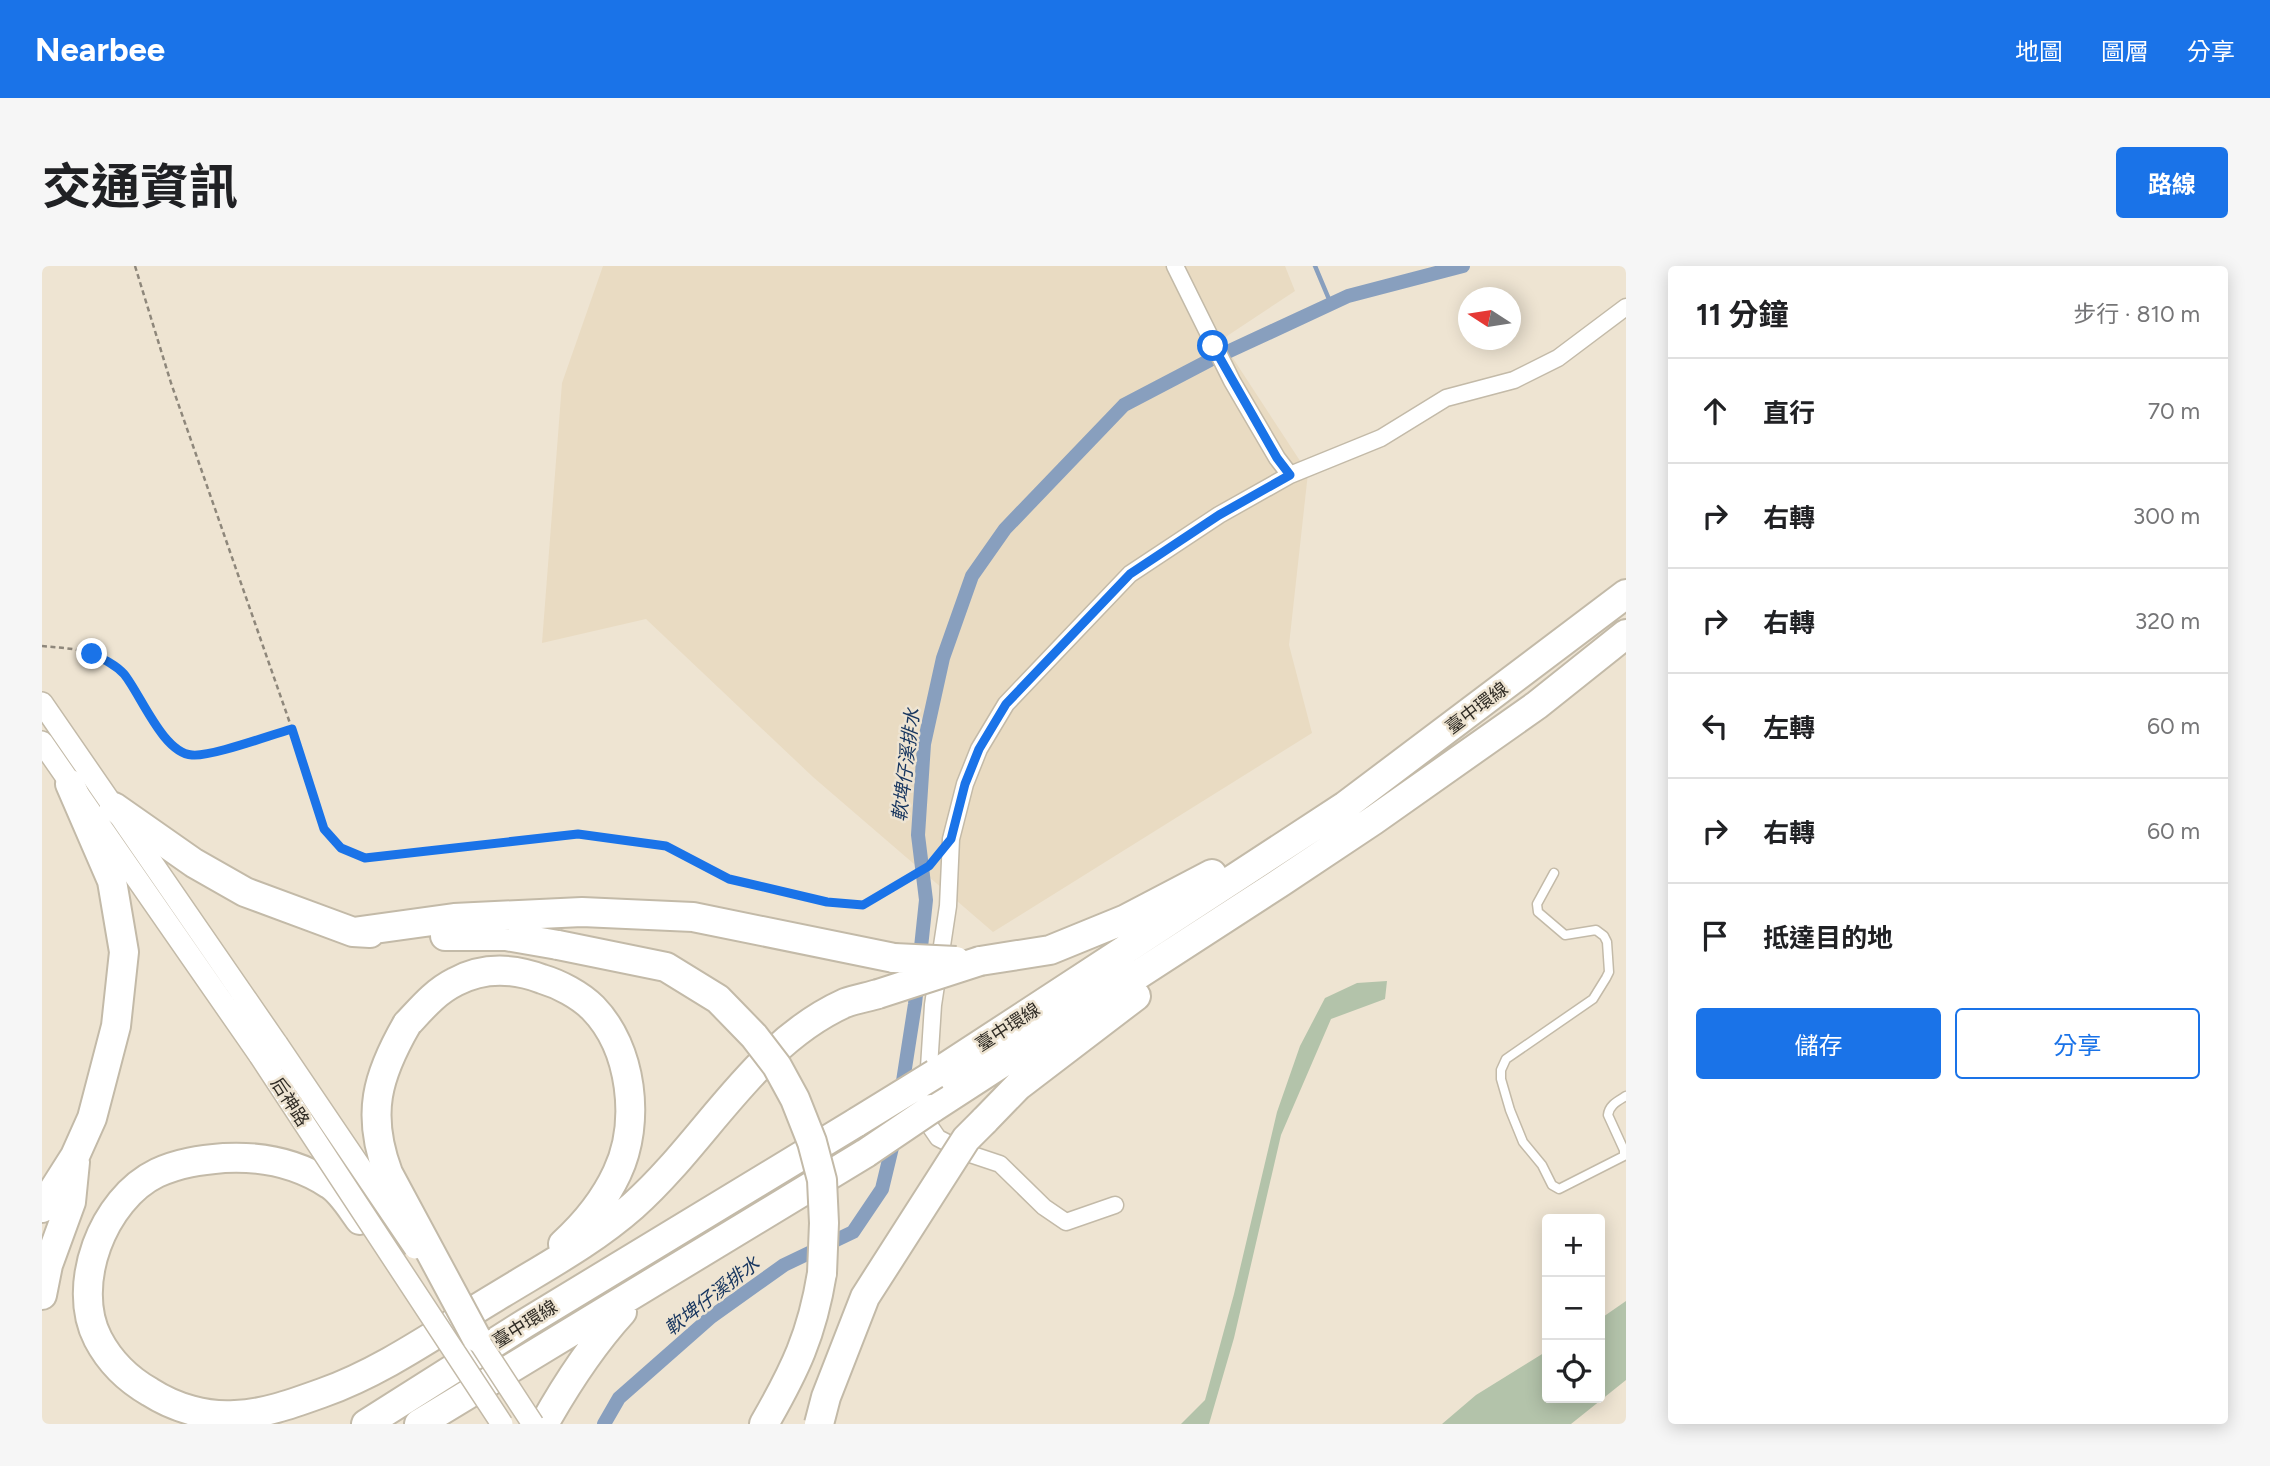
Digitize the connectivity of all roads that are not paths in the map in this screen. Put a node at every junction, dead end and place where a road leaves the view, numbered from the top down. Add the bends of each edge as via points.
1 (1175, 266) edge
2 (1626, 307) edge
3 (1290, 475) junction
4 (1626, 594) edge
5 (1626, 634) edge
6 (42, 703) edge
7 (1436, 739) junction
8 (42, 742) edge
9 (70, 784) junction
10 (114, 807) junction
11 (1554, 873) dead end
12 (1282, 882) junction
13 (353, 932) junction
14 (980, 961) junction
15 (268, 1050) junction
16 (1626, 1096) edge
17 (75, 1156) junction
18 (1115, 1205) dead end
19 (42, 1208) edge
20 (398, 1266) junction
21 (522, 1280) junction
22 (649, 1286) junction
23 (42, 1295) edge
24 (476, 1336) junction
25 (350, 1383) junction
26 (271, 1424) edge
27 (366, 1424) edge
28 (419, 1424) edge
29 (502, 1424) edge
30 (533, 1424) edge
31 (544, 1424) edge
32 (764, 1424) edge
33 (819, 1424) edge

1 - 3 street via 1232,381
2 - 3 street via 1558,358 1514,380 1446,398 1381,438
3 - 18 street via 1130,574 1006,704 979,749 951,839 925,1119 938,1138 1000,1164 1066,1222
4 - 7 highway, 臺中環線
5 - 12 highway, 臺中環線 via 1537,705
6 - 10 street, 后神路
7 - 14 highway via 1202,881 1126,919 1050,950
7 - 27 highway, 臺中環線, bridge via 1345,806 935,1074
8 - 9 street, 后神路
9 - 15 street, 后神路
9 - 17 highway via 112,881 124,952 116,1026 104,1080
10 - 13 highway via 245,892
10 - 15 street, 后神路
11 - 16 lane via 1537,904 1538,912 1565,935 1596,930 1602,934 1609,972 1593,999 1506,1059 1501,1070 1523,1142 1552,1185 1559,1189 1624,1156 1608,1110
12 - 22 highway, 臺中環線, bridge via 866,1153
12 - 33 highway, bridge via 1018,1086 966,1139 865,1297
13 - 14 highway, bridge via 454,918 582,912 651,915 693,917 894,958
13 - 32 highway, bridge via 506,936 666,967 718,999 754,1036 777,1066 812,1142 822,1180 824,1223 816,1310 805,1346
14 - 21 highway, bridge via 848,1002 817,1018 748,1078 636,1203 601,1233
15 - 20 street, 后神路, bridge
15 - 24 street, 后神路, bridge
17 - 19 highway
17 - 23 highway via 71,1202
20 - 25 highway, bridge via 331,1185 284,1162 238,1157 191,1161 154,1174 128,1195 97,1243 88,1304 96,1336 133,1382 164,1401 197,1412 235,1415 279,1409
20 - 29 street, 后神路, bridge
21 - 24 highway, bridge via 598,1208 618,1170 629,1131 630,1088 619,1045 592,1007 557,984 527,973 493,969 456,981 431,997 407,1024 379,1084 376,1118 388,1173
21 - 25 highway
22 - 28 highway, 臺中環線
22 - 31 highway via 598,1339
24 - 30 street, 后神路, bridge
25 - 26 highway

